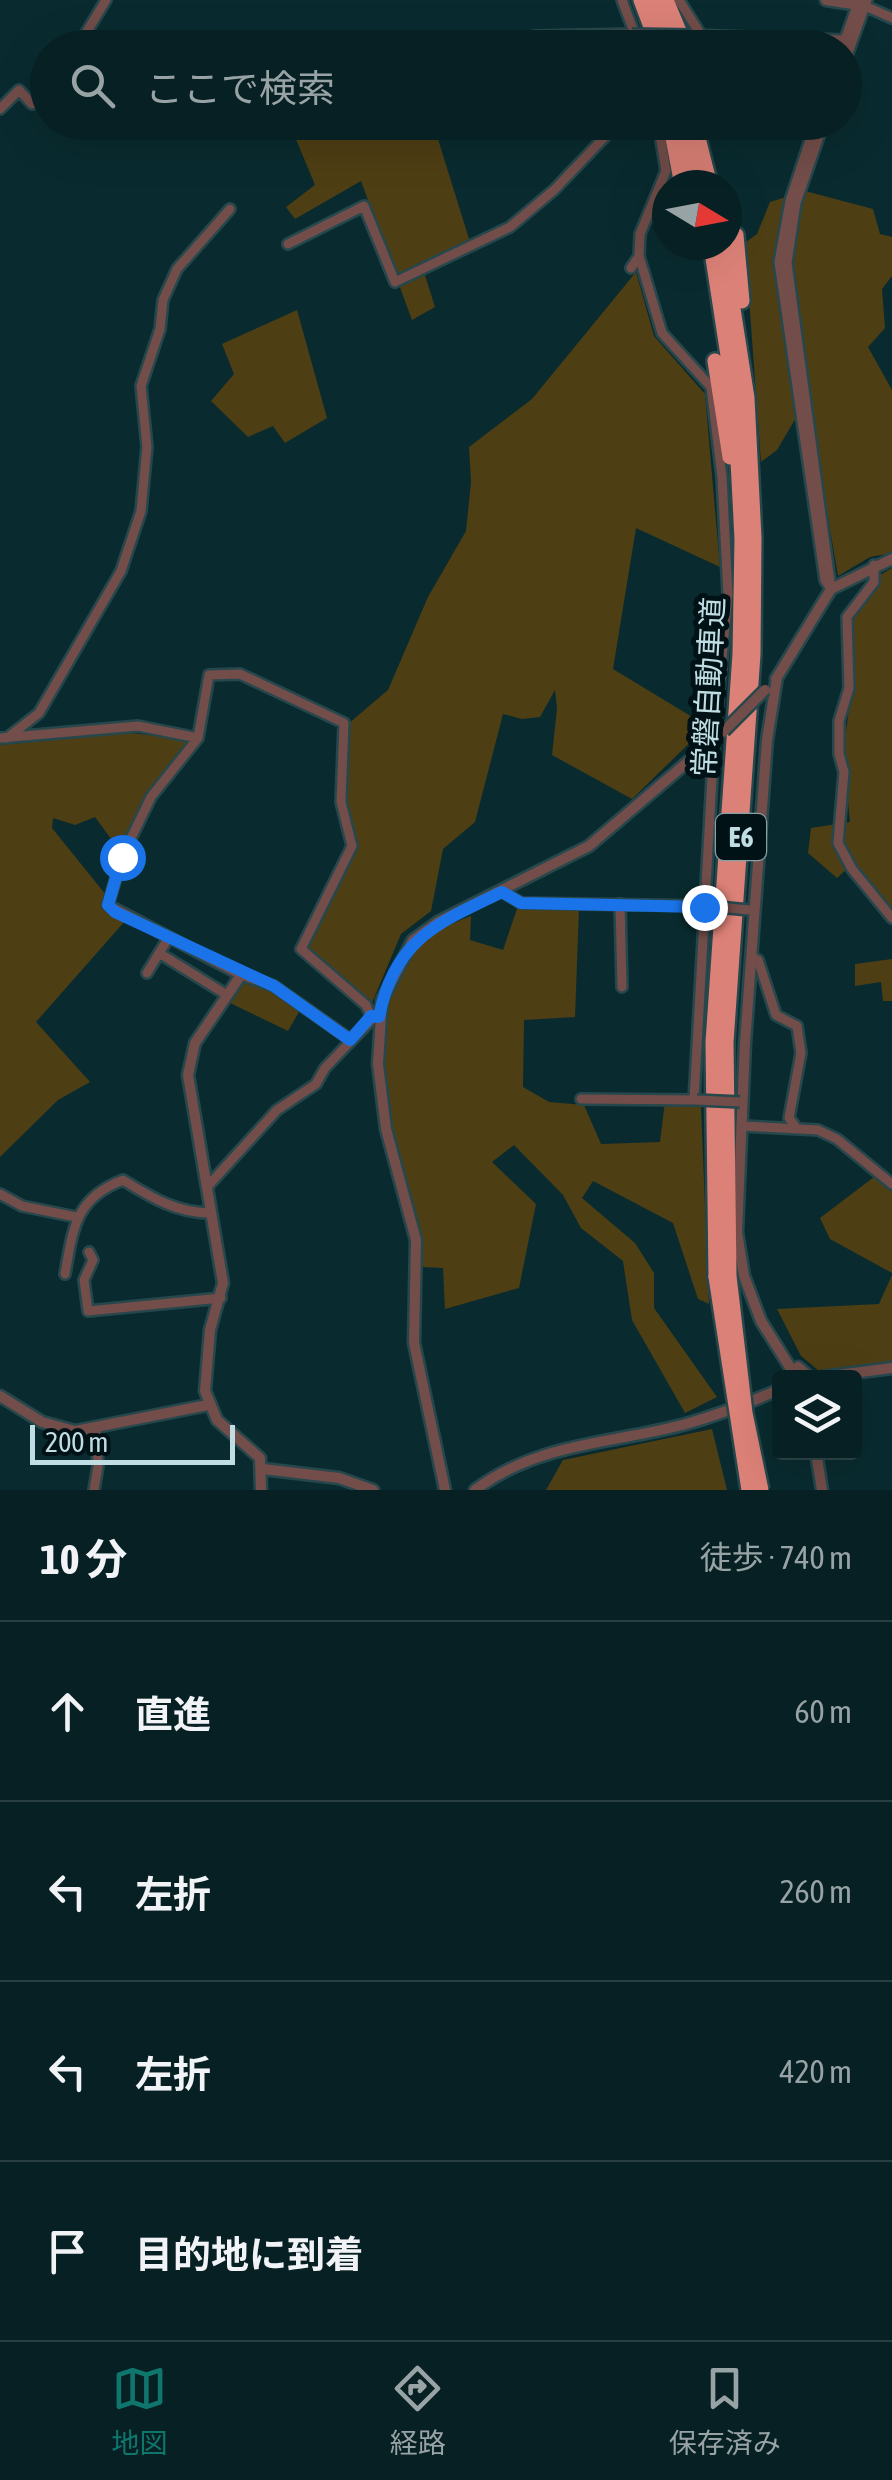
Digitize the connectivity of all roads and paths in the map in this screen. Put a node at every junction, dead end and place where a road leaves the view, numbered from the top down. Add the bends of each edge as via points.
1 (106, 0) edge
2 (622, 0) edge
3 (641, 0) edge
4 (654, 0) edge
5 (666, 0) edge
6 (679, 0) edge
7 (826, 0) edge
8 (862, 3) edge
9 (892, 18) edge
10 (88, 30) edge
11 (633, 30) edge
12 (651, 30) edge
13 (665, 30) edge
14 (687, 30) edge
15 (690, 30) edge
16 (849, 30) edge
17 (854, 30) edge
18 (30, 102) edge
19 (0, 109) edge
20 (602, 140) edge
21 (661, 140) edge
22 (676, 140) edge
23 (684, 140) edge
24 (699, 140) edge
25 (810, 140) edge
26 (818, 140) edge
27 (685, 170) edge
28 (688, 170) edge
29 (706, 170) edge
30 (230, 209) dead end
31 (288, 244) dead end
32 (640, 256) junction
33 (713, 260) edge
34 (732, 260) edge
35 (631, 268) dead end
36 (715, 361) dead end
37 (892, 560) edge
38 (874, 565) junction
39 (742, 586) junction
40 (831, 589) junction
41 (778, 676) junction
42 (4, 738) edge
43 (198, 738) junction
44 (714, 742) junction
45 (502, 892) junction
46 (620, 904) junction
47 (706, 907) junction
48 (753, 910) junction
49 (892, 918) edge
50 (169, 937) junction
51 (158, 954) junction
52 (752, 957) junction
53 (147, 972) dead end
54 (242, 975) junction
55 (622, 986) dead end
56 (227, 994) junction
57 (375, 1017) junction
58 (350, 1040) junction
59 (582, 1099) dead end
60 (696, 1100) junction
61 (742, 1102) junction
62 (743, 1126) junction
63 (795, 1126) junction
64 (892, 1184) edge
65 (206, 1187) junction
66 (0, 1194) edge
67 (211, 1213) junction
68 (76, 1217) junction
69 (90, 1252) dead end
70 (65, 1274) dead end
71 (722, 1277) junction
72 (221, 1298) junction
73 (892, 1368) edge
74 (786, 1370) edge
75 (862, 1372) edge
76 (772, 1392) edge
77 (0, 1396) edge
78 (208, 1406) junction
79 (96, 1430) junction
80 (817, 1460) edge
81 (263, 1469) junction
82 (94, 1490) edge
83 (262, 1490) edge
84 (373, 1490) edge
85 (446, 1490) edge
86 (475, 1490) edge
87 (748, 1490) edge
88 (761, 1490) edge
89 (822, 1490) edge

1 - 10 street
2 - 11 street
3 - 12 highway
4 - 13 highway
5 - 14 highway
6 - 15 street
7 - 8 street
8 - 9 street
8 - 16 street
8 - 17 street
18 - 19 street via 19,90
20 - 31 street via 510,227 395,282 364,206
21 - 32 street via 666,171 640,234
22 - 27 highway
23 - 28 highway
24 - 29 highway
25 - 40 street via 779,262
26 - 40 street via 796,203 786,263
30 - 42 street via 177,269 164,300 141,386 147,447 140,511 121,572 39,713
32 - 35 street
32 - 44 street via 662,333 714,398 728,594
33 - 39 highway, 常磐自動車道 / E6 via 734,401
34 - 71 highway, 常磐自動車道 / E6 via 746,398 754,602 725,1059
36 - 39 highway
37 - 38 street
38 - 40 street
38 - 49 street via 874,582 845,627 848,688 839,721 844,783 837,832 852,868
39 - 71 highway, 常磐自動車道 / E6 via 713,1042
40 - 41 street
41 - 44 street, bridge
41 - 48 street
42 - 43 street via 138,726
43 - 50 street via 151,797 110,891 108,905 115,912
43 - 57 street via 210,675 240,674 344,723 341,802 352,846 300,948
44 - 45 street via 589,846
44 - 47 street
45 - 46 street via 521,903
45 - 57 street via 413,940
46 - 47 street
46 - 55 street
47 - 48 street, bridge
47 - 60 street
48 - 52 street
50 - 51 street
50 - 54 street
51 - 53 street
51 - 56 street
52 - 61 street
52 - 63 street via 776,1015 797,1026 801,1053 788,1118
54 - 56 street
54 - 58 street via 274,986
56 - 65 street via 194,1043 188,1075
57 - 58 street
57 - 85 street via 386,1129 416,1240 417,1368
58 - 65 street via 316,1084 277,1110
59 - 60 street
60 - 61 street, bridge
61 - 62 street
62 - 63 street
62 - 74 street via 738,1232 744,1276
63 - 64 street via 836,1139
65 - 67 street
66 - 68 street via 22,1206
67 - 68 street via 157,1202 124,1180 95,1196
67 - 72 street
68 - 70 street
69 - 72 street via 84,1280 88,1311
71 - 87 highway, 常磐自動車道 / E6, bridge
71 - 88 highway, 常磐自動車道 / E6, bridge
72 - 78 street via 206,1359
73 - 75 street
76 - 86 street via 684,1424 582,1442 519,1462
77 - 79 street via 52,1427
78 - 79 street
78 - 81 street via 254,1450
79 - 82 street
80 - 89 street
81 - 83 street
81 - 84 street via 339,1478

